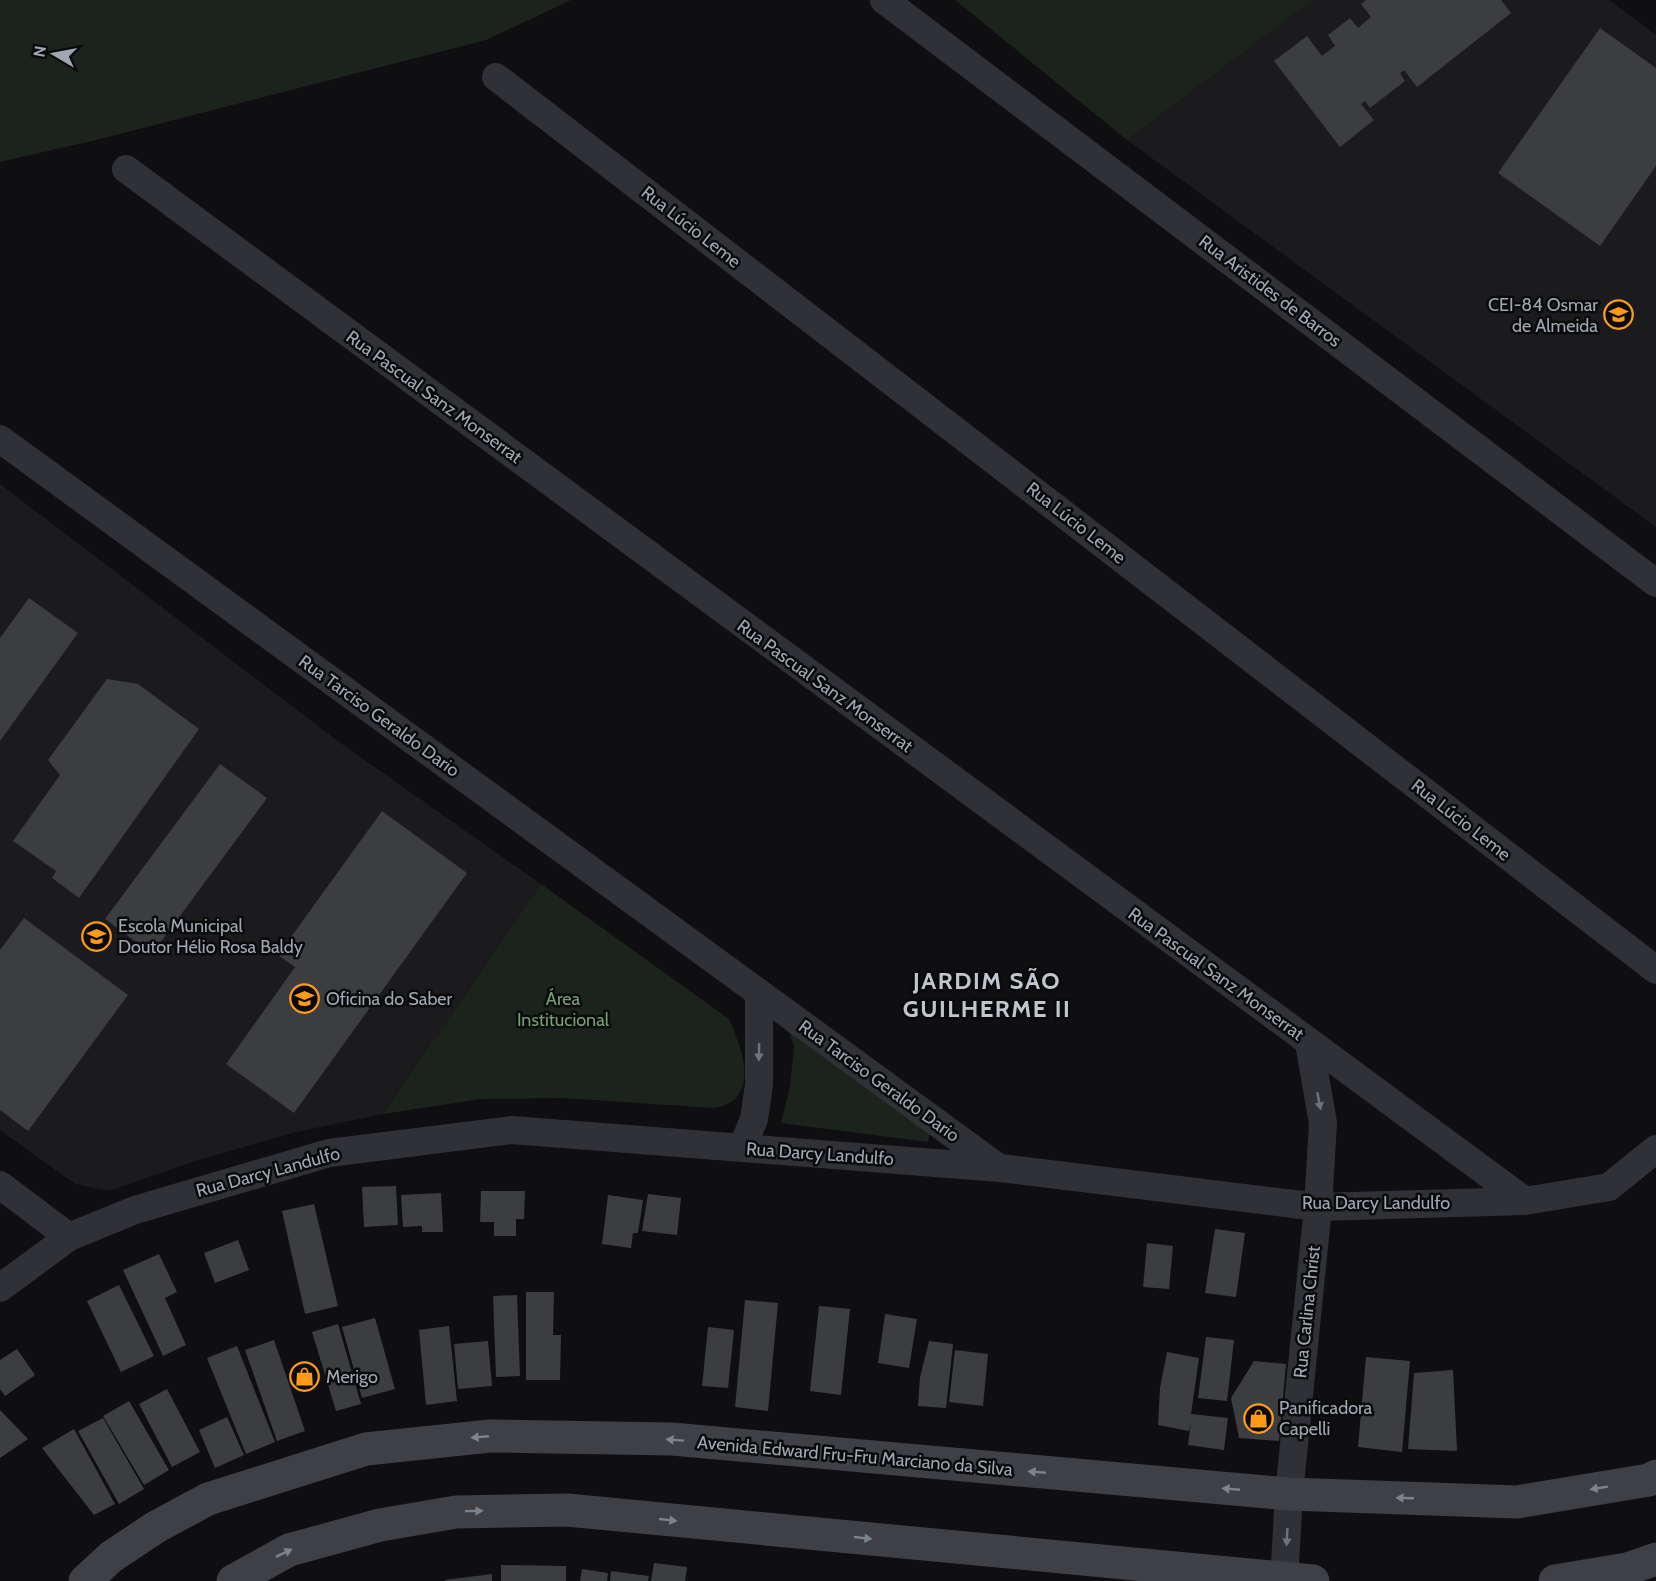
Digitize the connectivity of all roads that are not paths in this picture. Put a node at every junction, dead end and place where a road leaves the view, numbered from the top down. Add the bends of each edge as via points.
1 (884, 0) edge
2 (496, 77) dead end
3 (126, 169) dead end
4 (0, 439) edge
5 (1656, 583) edge
6 (1656, 970) edge
7 (759, 993) junction
8 (1309, 1043) junction
9 (742, 1148) junction
10 (1656, 1149) edge
11 (1000, 1168) junction
12 (0, 1185) edge
13 (1525, 1201) junction
14 (1318, 1207) junction
15 (69, 1236) junction
16 (0, 1288) edge
17 (1656, 1476) edge
18 (1289, 1494) junction
19 (1656, 1558) edge
20 (1293, 1580) edge
21 (85, 1581) edge
22 (233, 1581) edge
23 (1555, 1581) edge

1 - 5 street, Rua Aristides de Barros
2 - 6 street, Rua Lúcio Leme
3 - 8 street, Rua Pascual Sanz Monserrat
4 - 7 street, Rua Tarciso Geraldo Dario
7 -> 9 street via 759,1085 754,1119
7 - 11 street, Rua Tarciso Geraldo Dario
8 - 13 street, Rua Pascual Sanz Monserrat
8 -> 14 street, Rua Carlina Christ via 1323,1123
9 - 11 street, Rua Darcy Landulfo
9 - 15 street, Rua Darcy Landulfo via 512,1130 329,1153 135,1210
10 - 13 street, Rua Darcy Landulfo via 1609,1187
11 - 14 street, Rua Darcy Landulfo
12 - 15 street
13 - 14 street, Rua Darcy Landulfo
14 - 18 street, Rua Carlina Christ
15 - 16 street, Rua Darcy Landulfo
17 -> 18 main road, Avenida Edward Fru-Fru Marciano da Silva via 1517,1502
18 -> 20 street, Rua Carlina Christ
18 -> 21 main road, Avenida Edward Fru-Fru Marciano da Silva via 672,1439 490,1436 366,1449 208,1499 156,1527 111,1557
19 - 23 main road via 1627,1569
22 -> 20 main road via 289,1550 380,1525 456,1512 567,1510

